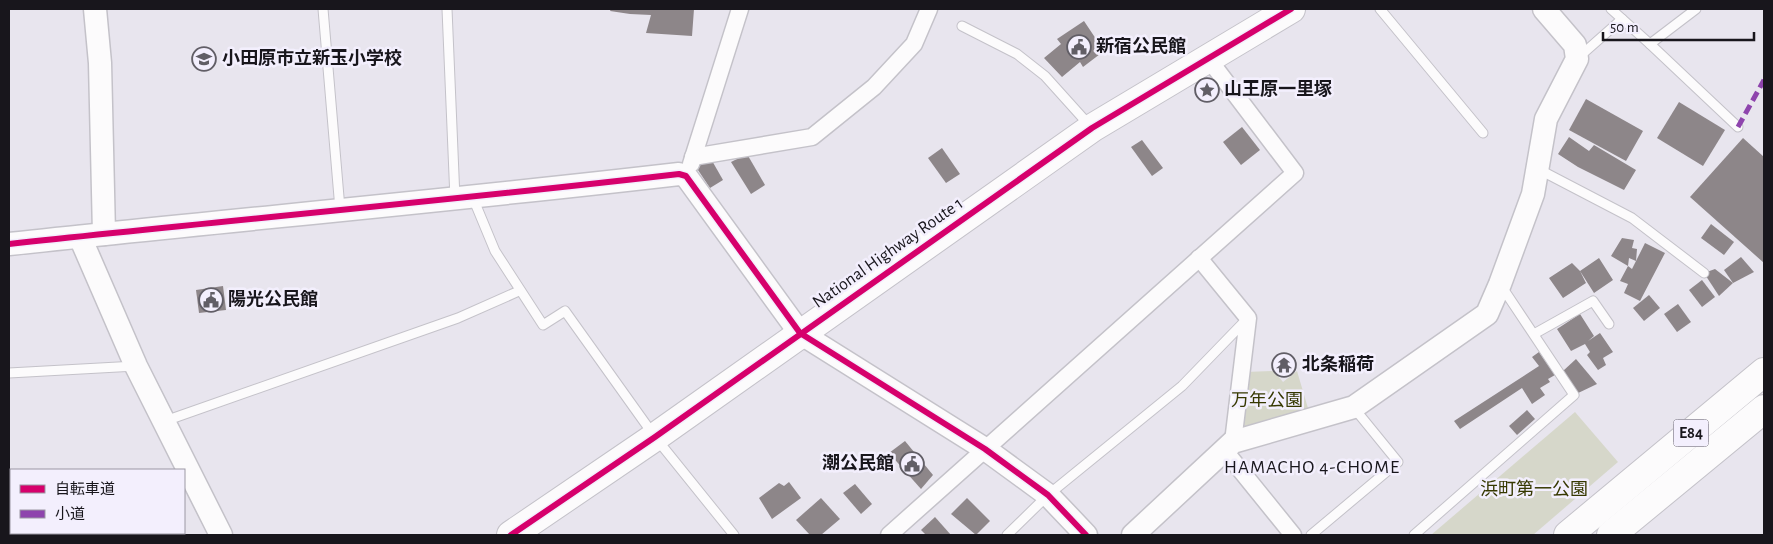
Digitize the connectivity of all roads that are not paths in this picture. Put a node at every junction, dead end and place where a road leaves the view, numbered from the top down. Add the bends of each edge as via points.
1 (95, 9) edge
2 (323, 9) edge
3 (447, 9) edge
4 (740, 9) edge
5 (929, 9) edge
6 (1380, 9) edge
7 (1544, 9) edge
8 (1611, 9) edge
9 (1696, 9) edge
10 (1276, 12) edge
11 (1622, 19) junction
12 (962, 26) dead end
13 (1650, 44) junction
14 (1207, 57) junction
15 (1577, 59) junction
16 (1738, 127) dead end
17 (1092, 128) junction
18 (1483, 133) dead end
19 (690, 166) junction
20 (1538, 169) junction
21 (464, 198) junction
22 (340, 209) junction
23 (104, 234) junction
24 (80, 237) junction
25 (9, 244) edge
26 (1199, 258) junction
27 (1704, 273) dead end
28 (1500, 284) junction
29 (519, 291) junction
30 (1248, 318) junction
31 (1609, 324) dead end
32 (800, 333) junction
33 (1534, 334) junction
34 (136, 366) junction
35 (1764, 372) edge
36 (9, 374) edge
37 (1354, 407) junction
38 (1764, 408) edge
39 (165, 421) junction
40 (655, 437) junction
41 (1229, 447) junction
42 (985, 449) junction
43 (1048, 495) junction
44 (1287, 533) edge
45 (220, 535) edge
46 (511, 535) edge
47 (734, 535) edge
48 (889, 535) edge
49 (1007, 535) edge
50 (1086, 535) edge
51 (1133, 535) edge
52 (1311, 535) edge
53 (1414, 535) edge
54 (1568, 535) edge
55 (1611, 535) edge

1 - 23 street via 100,63
2 - 22 lane
3 - 21 lane
4 - 19 street
5 - 19 street via 914,44 874,87 812,137
6 - 18 lane
7 - 15 street via 1574,45
8 - 11 lane
9 - 13 lane
10 - 14 highway, National Highway Route 1
11 - 13 lane
11 - 15 lane
12 - 17 lane via 1018,54 1045,76
13 - 16 lane
14 - 17 highway, National Highway Route 1
14 - 26 street via 1295,174
15 - 20 street via 1546,119
17 - 32 highway, National Highway Route 1
19 - 21 street via 679,174
19 - 32 street
20 - 27 lane via 1632,218
20 - 28 street via 1533,194
21 - 22 street
21 - 29 lane
22 - 23 street
23 - 24 street
24 - 25 street
24 - 34 street
26 - 30 street
26 - 42 street
28 - 33 lane
28 - 37 street via 1487,314
29 - 39 lane via 448,321
29 - 40 lane via 543,325 565,311
30 - 41 street
30 - 43 lane via 1182,386
31 - 33 lane via 1593,300
32 - 40 highway, National Highway Route 1
32 - 42 street
33 - 53 lane via 1574,395
34 - 36 lane
34 - 39 street
35 - 54 highway, E84
37 - 41 street
37 - 52 lane via 1398,462
38 - 55 highway, E84
39 - 45 street
40 - 46 highway, National Highway Route 1
40 - 47 lane
41 - 44 street
41 - 51 street
42 - 43 street
42 - 48 street
43 - 49 lane
43 - 50 street

